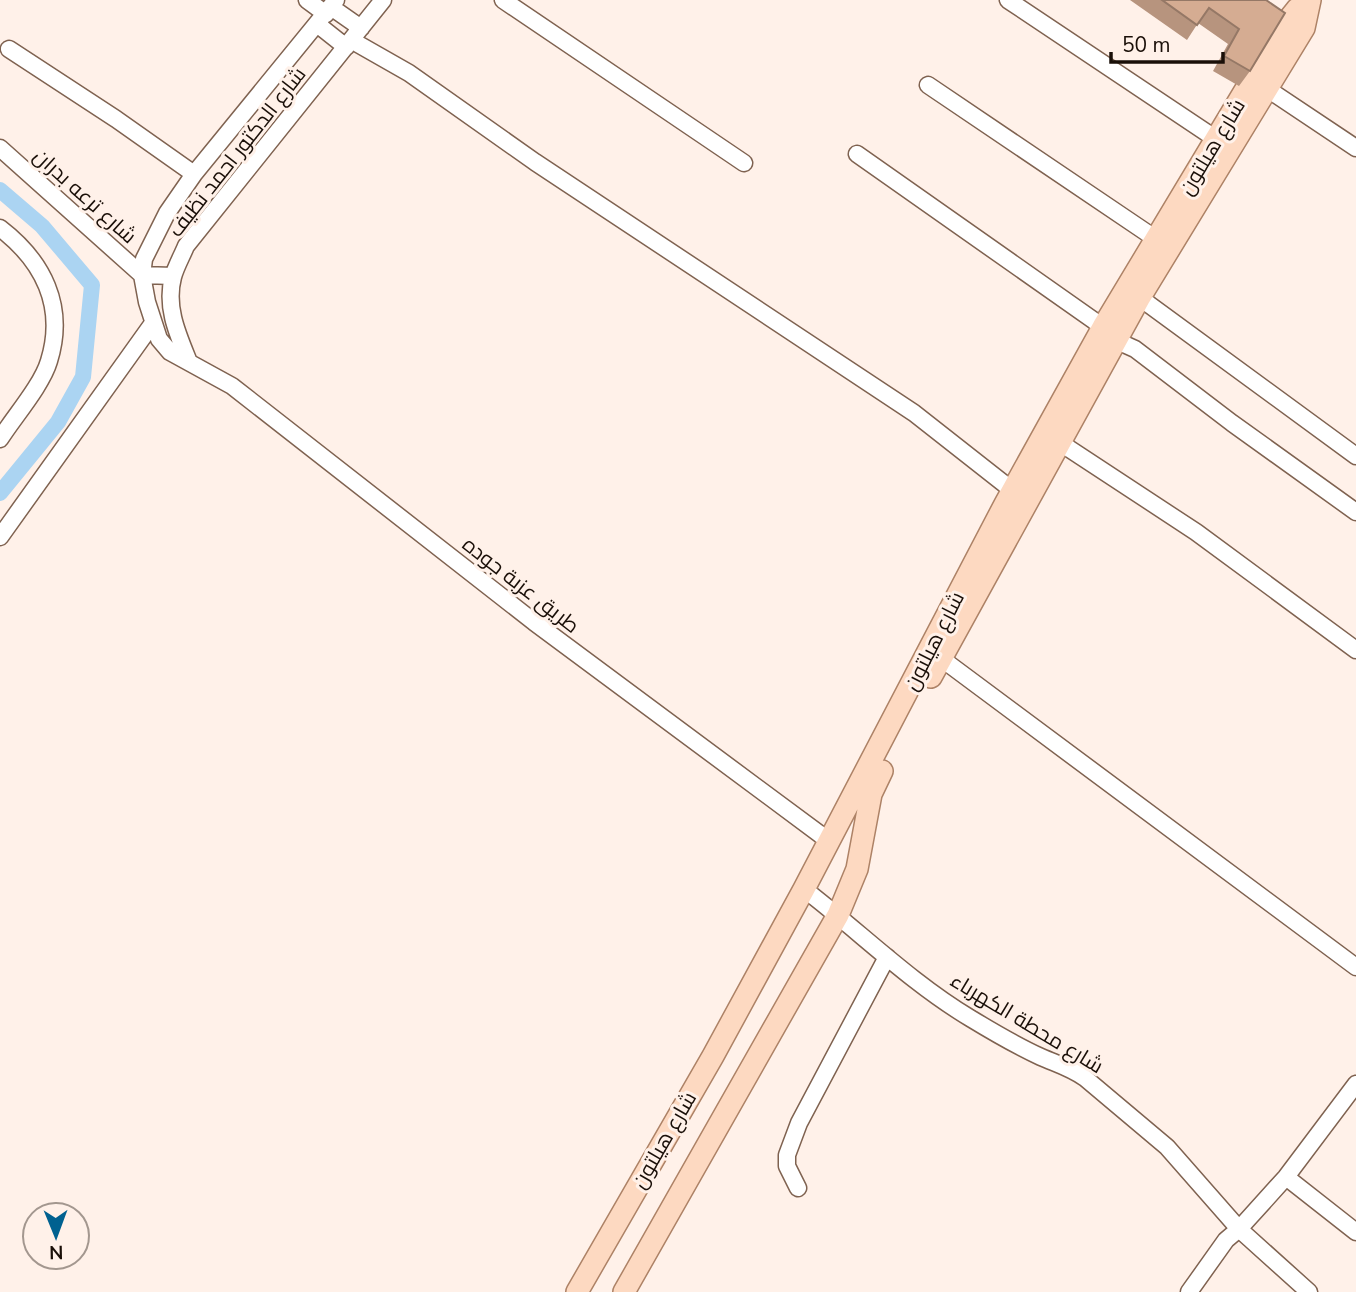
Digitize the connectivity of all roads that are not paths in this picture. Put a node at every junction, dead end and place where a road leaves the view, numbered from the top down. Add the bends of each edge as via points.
1 (307, 0) edge
2 (383, 0) edge
3 (503, 0) edge
4 (1008, 0) edge
5 (1308, 1) edge
6 (328, 11) edge
7 (353, 38) junction
8 (9, 49) dead end
9 (1260, 84) junction
10 (928, 85) dead end
11 (1216, 139) junction
12 (0, 148) edge
13 (1356, 148) edge
14 (857, 154) dead end
15 (744, 163) dead end
16 (194, 174) junction
17 (0, 228) edge
18 (1156, 239) junction
19 (142, 275) junction
20 (173, 276) junction
21 (1133, 293) junction
22 (153, 323) junction
23 (1109, 334) junction
24 (188, 362) junction
25 (0, 439) edge
26 (1059, 442) junction
27 (1356, 456) edge
28 (1018, 495) junction
29 (1356, 512) edge
30 (0, 537) edge
31 (1356, 650) edge
32 (935, 654) junction
33 (829, 841) junction
34 (804, 889) junction
35 (838, 915) junction
36 (887, 957) junction
37 (1355, 963) edge
38 (1356, 1084) edge
39 (1286, 1177) junction
40 (798, 1188) dead end
41 (1239, 1229) junction
42 (1356, 1232) edge
43 (577, 1292) edge
44 (624, 1292) edge
45 (1189, 1292) edge
46 (1309, 1292) edge

1 - 6 street
2 - 7 street, شارع الدكتور احمد نظيف
3 - 15 street
4 - 11 street
5 - 9 main road, شارع هيلتون via 1304,28
6 - 7 street
6 - 7 street
6 - 16 street, شارع الدكتور احمد نظيف
7 - 20 street, شارع الدكتور احمد نظيف via 187,246
7 - 28 street via 914,413
8 - 16 street
9 - 11 main road, شارع هيلتون
9 - 13 street
9 - 21 main road, شارع هيلتون via 1228,148
10 - 18 street
11 - 18 main road, شارع هيلتون
12 - 19 street, شارع ترعه بدران
14 - 23 street
16 - 19 street, شارع الدكتور احمد نظيف via 167,213 144,258
17 - 25 street via 19,243 43,275 49,290 53,337 41,378
18 - 21 main road, شارع هيلتون
19 - 20 street
19 - 22 street
20 - 24 street, شارع الدكتور احمد نظيف via 172,310
21 - 23 main road, شارع هيلتون
21 - 27 street
22 - 24 street via 170,352
22 - 30 street
23 - 26 main road, شارع هيلتون
23 - 28 main road, شارع هيلتون
23 - 29 street
24 - 33 street, طريق عزبة جوده via 232,386 534,622
26 - 28 main road, شارع هيلتون
26 - 31 street via 1196,532
28 - 32 main road, شارع هيلتون
32 - 33 main road, شارع هيلتون
32 - 35 main road, شارع هيلتون via 870,794 857,869
32 - 37 street
33 - 34 main road, شارع هيلتون
34 - 35 street, شارع محطة الكهرباء
34 - 43 main road, شارع هيلتون
35 - 36 street, شارع محطة الكهرباء
35 - 44 main road, شارع هيلتون
36 - 40 street via 799,1123 787,1155
36 - 41 street, شارع محطة الكهرباء via 968,1017 1085,1077 1167,1147
38 - 39 street
39 - 41 street
39 - 42 street
41 - 45 street
41 - 46 street, شارع محطة الكهرباء

